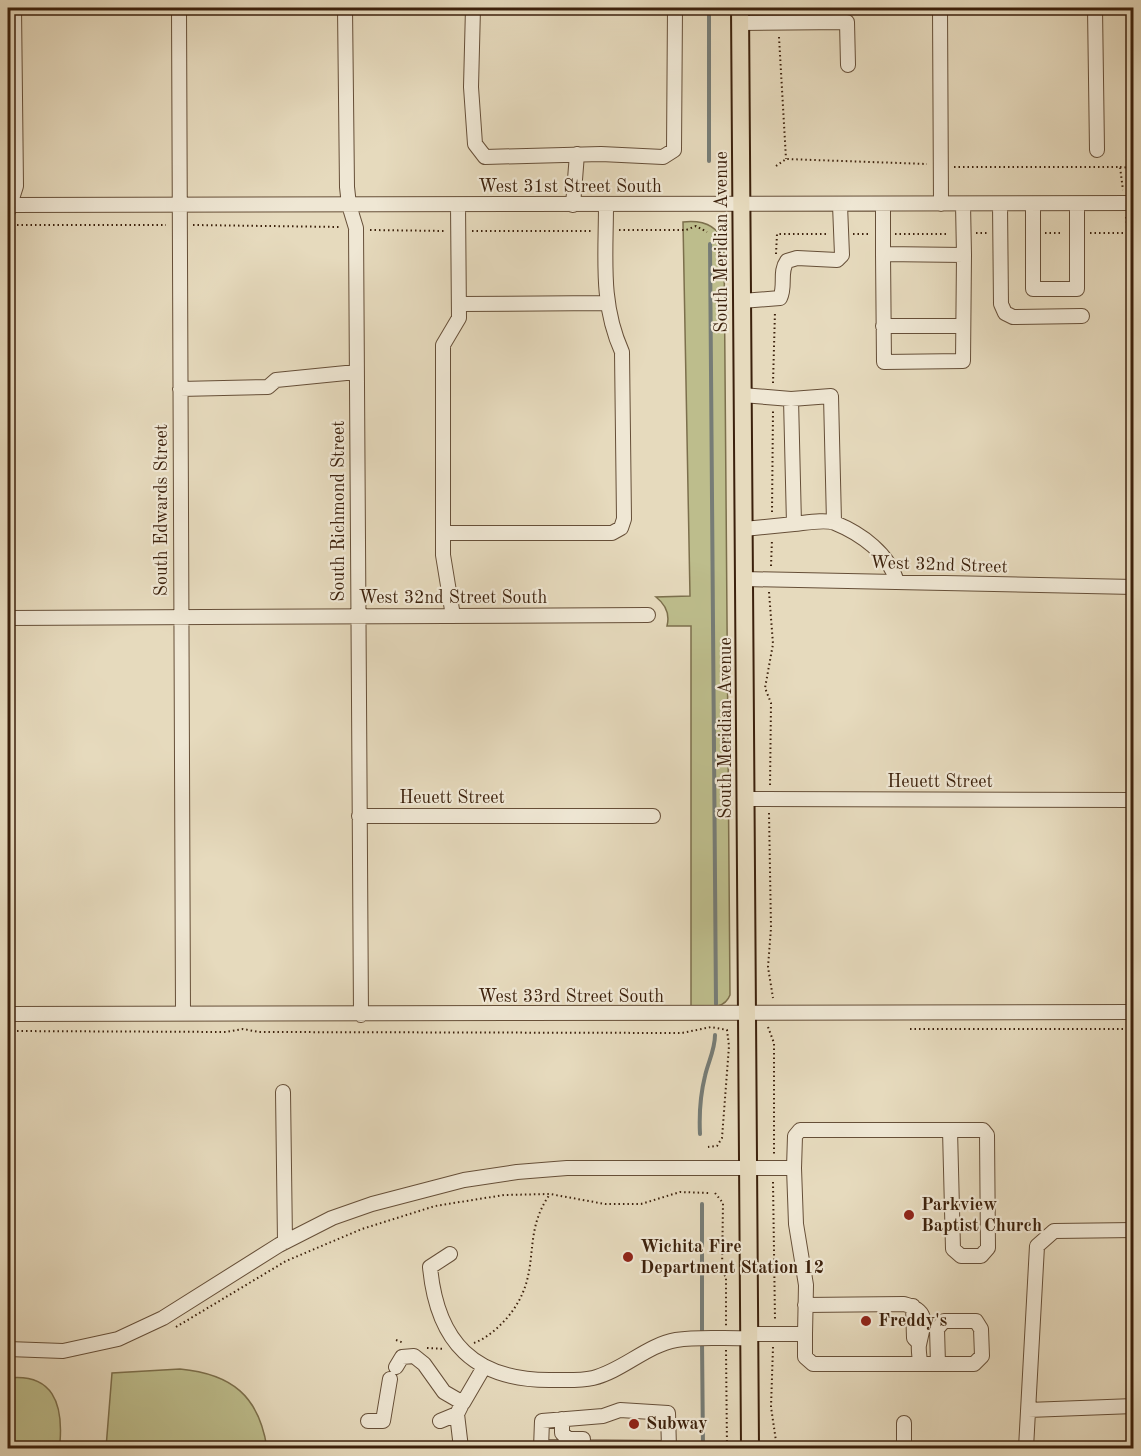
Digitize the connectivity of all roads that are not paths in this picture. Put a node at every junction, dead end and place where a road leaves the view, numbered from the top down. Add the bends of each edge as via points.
1 (14, 8) edge
2 (179, 8) edge
3 (345, 8) edge
4 (473, 8) edge
5 (675, 8) edge
6 (940, 8) edge
7 (1095, 8) edge
8 (740, 15) edge
9 (848, 64) dead end
10 (1097, 150) dead end
11 (577, 154) junction
12 (840, 204) junction
13 (883, 204) junction
14 (941, 204) junction
15 (963, 204) junction
16 (1000, 204) junction
17 (1033, 204) junction
18 (1077, 204) junction
19 (1129, 204) edge
20 (349, 205) junction
21 (458, 205) junction
22 (573, 205) junction
23 (606, 205) junction
24 (741, 205) junction
25 (180, 206) junction
26 (9, 208) edge
27 (883, 254) junction
28 (964, 255) junction
29 (742, 301) junction
30 (606, 303) junction
31 (460, 304) junction
32 (1082, 316) dead end
33 (884, 326) junction
34 (963, 326) junction
35 (356, 372) junction
36 (180, 389) junction
37 (742, 395) junction
38 (791, 399) junction
39 (834, 522) junction
40 (794, 524) junction
41 (744, 529) junction
42 (443, 533) junction
43 (744, 579) junction
44 (897, 582) junction
45 (1134, 587) edge
46 (648, 615) dead end
47 (180, 616) junction
48 (357, 616) junction
49 (453, 616) junction
50 (8, 618) edge
51 (746, 800) junction
52 (1134, 800) edge
53 (359, 816) junction
54 (653, 816) dead end
55 (1134, 1012) edge
56 (183, 1013) junction
57 (8, 1014) edge
58 (361, 1015) junction
59 (747, 1015) junction
60 (283, 1092) dead end
61 (950, 1130) junction
62 (794, 1168) junction
63 (748, 1169) junction
64 (1134, 1230) edge
65 (285, 1242) junction
66 (450, 1254) dead end
67 (805, 1305) junction
68 (805, 1334) junction
69 (750, 1336) junction
70 (8, 1349) edge
71 (920, 1364) junction
72 (938, 1364) dead end
73 (484, 1367) junction
74 (1134, 1406) edge
75 (460, 1409) junction
76 (1028, 1410) junction
77 (562, 1419) junction
78 (368, 1421) dead end
79 (440, 1421) dead end
80 (904, 1423) dead end
81 (669, 1445) edge
82 (541, 1448) edge
83 (461, 1449) edge
84 (750, 1449) edge
85 (904, 1449) edge
86 (1026, 1449) edge

1 - 26 street via 16,186
2 - 25 street, South Edwards Street
3 - 20 street, South Richmond Street
4 - 11 street via 471,87 475,144 485,157
5 - 11 street via 674,150 663,157
6 - 14 street
7 - 10 street
8 - 9 street via 776,22 847,22
8 - 24 main road, South Meridian Avenue
11 - 22 street
12 - 13 street, West 31st Street South
12 - 24 street, West 31st Street South
12 - 29 street via 842,255 837,260 787,261 780,298
13 - 14 street, West 31st Street South
13 - 27 street
14 - 15 street, West 31st Street South
15 - 16 street, West 31st Street South
15 - 28 street
16 - 17 street, West 31st Street South
16 - 32 street via 1001,304 1005,313 1013,317
17 - 18 street, West 31st Street South
17 - 18 street via 1033,289 1077,289
18 - 19 street, West 31st Street South
20 - 21 street, West 31st Street South
20 - 25 street, West 31st Street South
20 - 35 street, South Richmond Street via 356,228
21 - 22 street, West 31st Street South
21 - 31 street
22 - 23 street, West 31st Street South
23 - 24 street, West 31st Street South
23 - 30 street
24 - 29 main road, South Meridian Avenue
25 - 26 street, West 31st Street South
25 - 36 street, South Edwards Street
27 - 28 street
27 - 33 street
28 - 34 street
29 - 37 main road, South Meridian Avenue
30 - 31 street
30 - 42 street via 622,352 621,528 612,533
31 - 42 street via 459,318 442,345
33 - 34 street
33 - 34 street via 884,362 963,361
35 - 36 street via 276,380 268,387
35 - 48 street, South Richmond Street
36 - 47 street, South Edwards Street
37 - 38 street
37 - 41 main road, South Meridian Avenue
38 - 39 street via 831,396
38 - 40 street
39 - 40 street
39 - 44 street via 882,553 893,567
40 - 41 street
41 - 43 main road, South Meridian Avenue
42 - 49 street via 442,555
43 - 44 street, West 32nd Street
43 - 51 main road, South Meridian Avenue
44 - 45 street, West 32nd Street
46 - 49 street, West 32nd Street South
47 - 48 street, West 32nd Street South
47 - 50 street, West 32nd Street South
47 - 56 street, South Edwards Street
48 - 49 street, West 32nd Street South
48 - 53 street, South Richmond Street
51 - 52 street, Heuett Street
51 - 59 main road, South Meridian Avenue
53 - 54 street, Heuett Street
53 - 58 street, South Richmond Street
55 - 59 street, West 33rd Street South
56 - 57 street, West 33rd Street South
56 - 58 street, West 33rd Street South
58 - 59 street, West 33rd Street South
59 - 63 main road, South Meridian Avenue
60 - 65 street
61 - 61 street via 983,1130 987,1135 988,1248 981,1256 961,1256 953,1249
61 - 62 street via 800,1130 795,1136
62 - 63 street
62 - 67 street
63 - 65 street via 567,1168 464,1180 372,1204 332,1218
63 - 69 main road, South Meridian Avenue
64 - 76 street via 1054,1231 1037,1246
65 - 70 street via 163,1318 118,1339 63,1351
66 - 73 street via 430,1267 436,1310 460,1347
67 - 68 street
67 - 71 street via 913,1306 923,1318
68 - 69 street
68 - 71 street via 805,1357 813,1364
69 - 73 street via 675,1340 591,1378 538,1380
69 - 84 main road, South Meridian Avenue
71 - 72 street
73 - 75 street
74 - 76 street
75 - 78 street via 424,1364 414,1356 402,1357 393,1373 383,1421
75 - 79 street
75 - 83 street
76 - 86 street
77 - 81 street via 562,1433 568,1439
77 - 81 street via 603,1416 620,1410 668,1413
77 - 82 street via 542,1420
80 - 85 street
81 - 82 street

